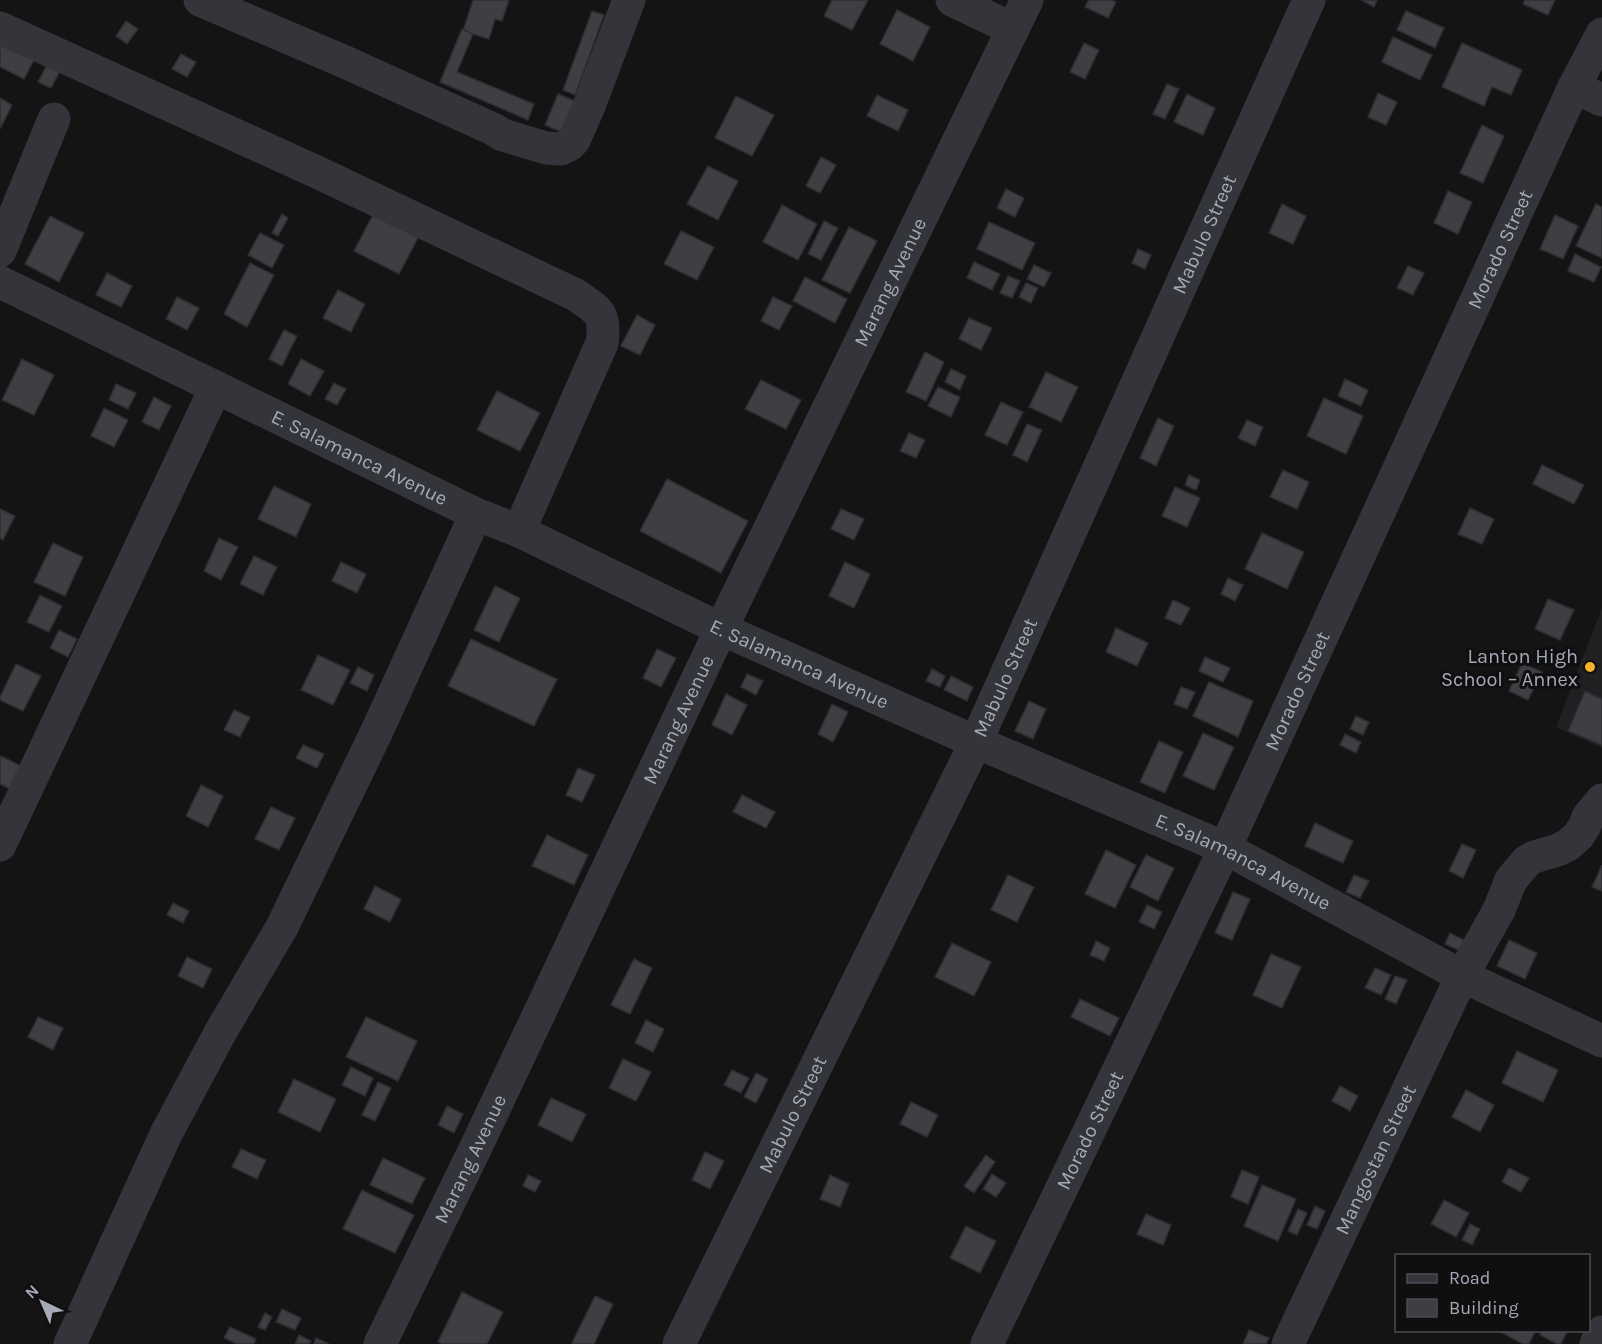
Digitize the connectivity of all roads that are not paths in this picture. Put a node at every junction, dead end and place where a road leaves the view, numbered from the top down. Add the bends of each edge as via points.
1 (200, 0) edge
2 (629, 0) edge
3 (952, 0) edge
4 (1027, 0) edge
5 (1309, 0) edge
6 (0, 28) edge
7 (1013, 29) junction
8 (1602, 34) edge
9 (1588, 93) edge
10 (54, 118) dead end
11 (0, 251) edge
12 (0, 282) edge
13 (216, 387) junction
14 (476, 514) junction
15 (519, 531) junction
16 (722, 629) junction
17 (976, 742) junction
18 (1602, 800) edge
19 (0, 846) edge
20 (1225, 848) junction
21 (1462, 976) junction
22 (1602, 1041) edge
23 (1602, 1332) edge
24 (69, 1344) edge
25 (380, 1344) edge
26 (679, 1344) edge
27 (987, 1344) edge
28 (1288, 1344) edge
29 (1596, 1344) edge

1 - 2 street via 503,135 554,150 574,140
3 - 7 street
4 - 7 street, Marang Avenue
5 - 17 street, Mabulo Street
6 - 15 street via 319,173 592,306 605,326 602,343
7 - 16 street, Marang Avenue
8 - 9 street, Morado Street
9 - 20 street, Morado Street
10 - 11 street
12 - 13 street, E. Salamanca Avenue
13 - 14 street, E. Salamanca Avenue
13 - 19 street
14 - 15 street, E. Salamanca Avenue
14 - 24 street via 282,927 166,1134
15 - 16 street, E. Salamanca Avenue
16 - 17 street, E. Salamanca Avenue
16 - 25 street, Marang Avenue
17 - 20 street, E. Salamanca Avenue
17 - 26 street, Mabulo Street
18 - 21 street, Mangostan Street via 1579,836 1558,850 1534,857 1519,869
20 - 21 street, E. Salamanca Avenue
20 - 27 street, Morado Street
21 - 22 street, E. Salamanca Avenue
21 - 28 street, Mangostan Street
23 - 29 street

